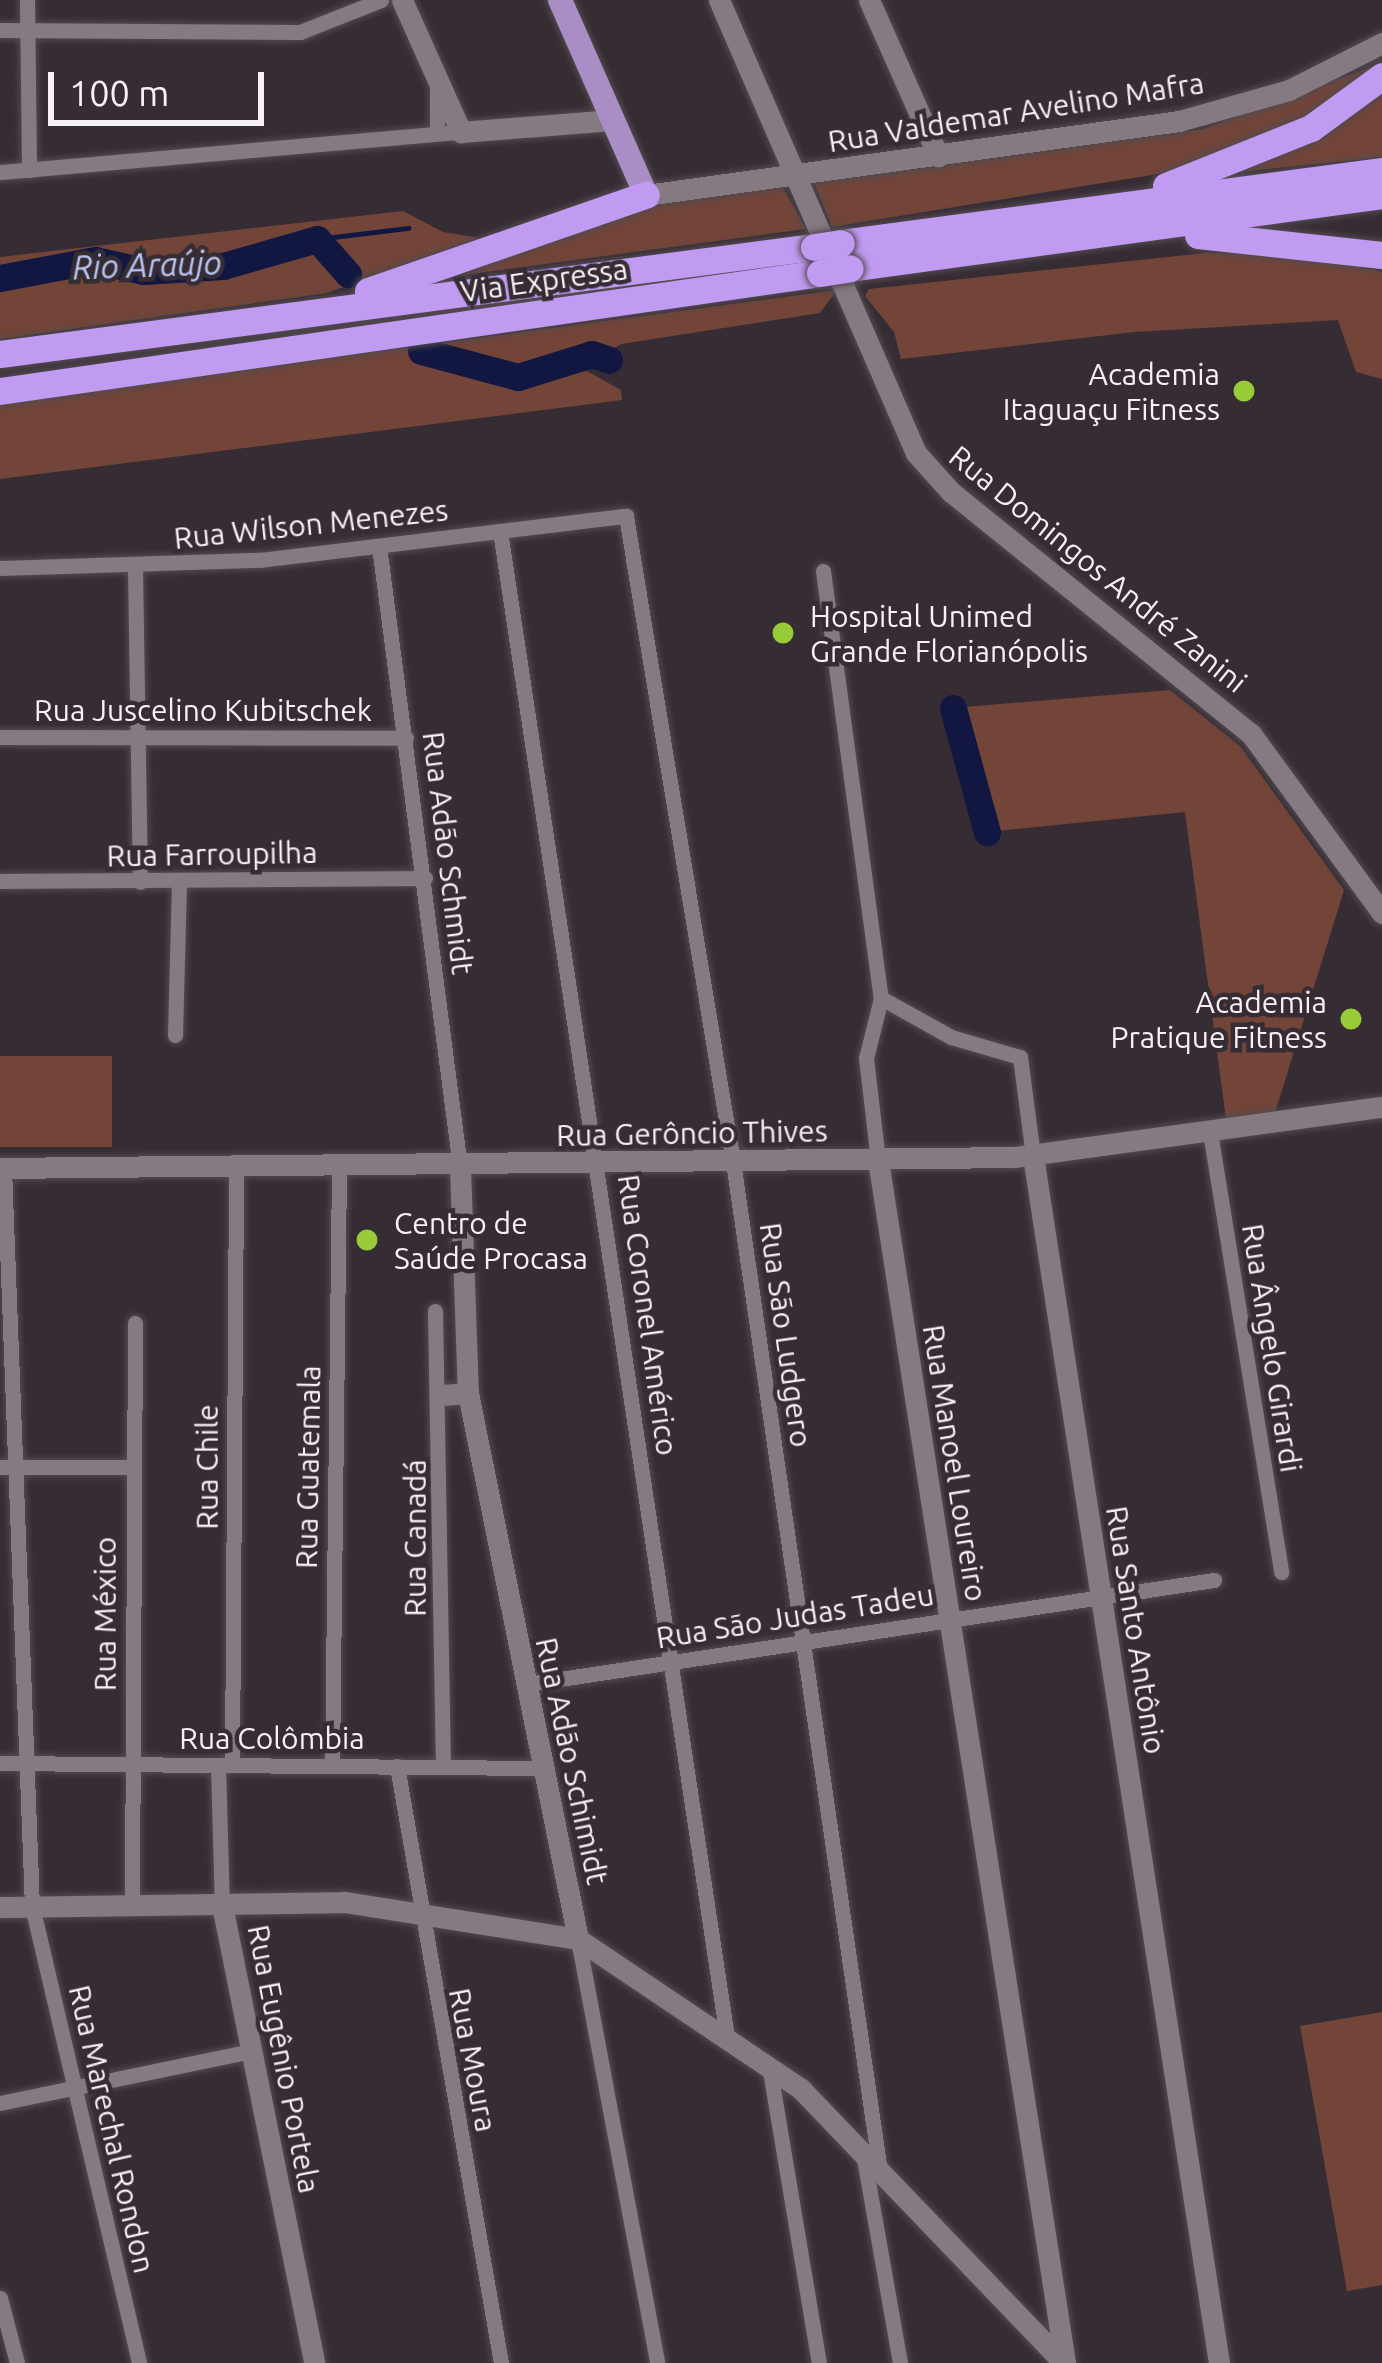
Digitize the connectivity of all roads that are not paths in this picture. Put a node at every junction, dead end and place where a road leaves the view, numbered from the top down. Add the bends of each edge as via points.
1 (27, 0) edge
2 (381, 0) edge
3 (402, 0) edge
4 (560, 0) edge
5 (719, 0) edge
6 (869, 0) edge
7 (0, 30) edge
8 (26, 30) junction
9 (1382, 43) edge
10 (1382, 54) edge
11 (1351, 63) junction
12 (1382, 76) edge
13 (436, 81) junction
14 (613, 120) junction
15 (437, 129) dead end
16 (461, 132) junction
17 (938, 156) junction
18 (29, 170) junction
19 (0, 172) edge
20 (1382, 172) edge
21 (796, 176) junction
22 (646, 195) junction
23 (1382, 195) edge
24 (1093, 223) junction
25 (1382, 255) edge
26 (831, 258) junction
27 (296, 314) junction
28 (0, 354) edge
29 (0, 392) edge
30 (626, 516) joint
31 (500, 531) junction
32 (379, 546) junction
33 (135, 567) junction
34 (0, 568) edge
35 (823, 571) dead end
36 (0, 737) edge
37 (138, 737) junction
38 (406, 738) junction
39 (424, 878) junction
40 (0, 881) edge
41 (179, 881) junction
42 (140, 882) junction
43 (1382, 914) edge
44 (881, 998) junction
45 (175, 1035) dead end
46 (1382, 1107) edge
47 (1210, 1132) junction
48 (1033, 1156) junction
49 (878, 1160) junction
50 (734, 1162) junction
51 (599, 1164) junction
52 (2, 1168) edge
53 (460, 1168) junction
54 (339, 1169) junction
55 (236, 1170) junction
56 (435, 1311) dead end
57 (135, 1324) dead end
58 (467, 1393) junction
59 (441, 1396) junction
60 (8, 1467) edge
61 (131, 1467) junction
62 (1280, 1572) dead end
63 (1214, 1580) dead end
64 (1101, 1597) junction
65 (950, 1620) junction
66 (803, 1642) junction
67 (672, 1662) junction
68 (526, 1684) junction
69 (0, 1763) edge
70 (26, 1763) junction
71 (132, 1764) junction
72 (225, 1765) junction
73 (332, 1766) junction
74 (397, 1766) junction
75 (443, 1767) junction
76 (544, 1768) junction
77 (222, 1905) junction
78 (32, 1906) junction
79 (132, 1906) junction
80 (0, 1907) edge
81 (417, 1912) junction
82 (578, 1940) junction
83 (727, 2037) junction
84 (251, 2051) junction
85 (769, 2065) junction
86 (75, 2088) junction
87 (0, 2103) edge
88 (862, 2145) junction
89 (879, 2164) junction
90 (0, 2298) edge
91 (17, 2363) edge
92 (139, 2363) edge
93 (314, 2363) edge
94 (501, 2363) edge
95 (657, 2363) edge
96 (819, 2363) edge
97 (900, 2363) edge
98 (1064, 2363) edge
99 (1219, 2363) edge

1 - 8 street
2 - 8 street via 300,32
3 - 13 main road
4 - 14 main road
5 - 21 main road, Rua Domingos André Zanini
6 - 17 main road
7 - 8 street
8 - 18 street
9 - 11 main road, Rua Valdemar Avelino Mafra
10 - 11 main road
11 - 17 main road, Rua Valdemar Avelino Mafra via 1215,113
12 - 24 highway via 1259,154
13 - 15 street
13 - 16 main road
14 - 16 main road
14 - 22 main road
16 - 18 street
17 - 21 main road, Rua Valdemar Avelino Mafra
18 - 19 street
20 - 24 highway
21 - 22 main road, Rua Valdemar Avelino Mafra
21 - 43 main road, Rua Domingos André Zanini via 892,407 927,468 1252,734
22 - 27 highway
23 - 24 highway
24 - 25 highway
24 - 26 highway, Via Expressa
26 - 27 highway, Via Expressa
26 - 29 highway, Via Expressa
27 - 28 highway, Via Expressa
30 - 31 street, Rua Wilson Menezes
30 - 50 street, Rua São Ludgero
31 - 32 street, Rua Wilson Menezes
31 - 51 street, Rua Coronel Américo
32 - 33 street, Rua Wilson Menezes
32 - 38 street, Rua Adão Schmidt
33 - 34 street, Rua Wilson Menezes
33 - 37 street
35 - 44 street, Rua Manoel Loureiro
36 - 37 street, Rua Juscelino Kubitschek
37 - 38 street, Rua Juscelino Kubitschek
37 - 42 street
38 - 39 street, Rua Adão Schmidt
39 - 41 street, Rua Farroupilha
39 - 53 street, Rua Adão Schmidt
40 - 42 street, Rua Farroupilha
41 - 42 street, Rua Farroupilha
41 - 45 street
44 - 48 street, Rua Santo Antônio via 951,1037 1020,1058
44 - 49 street, Rua Manoel Loureiro via 866,1070
46 - 47 main road, Rua Gerôncio Thives
47 - 48 main road, Rua Gerôncio Thives
47 - 62 street, Rua Ângelo Girardi
48 - 49 main road, Rua Gerôncio Thives
48 - 64 main road, Rua Santo Antônio
49 - 50 main road, Rua Gerôncio Thives
49 - 65 main road, Rua Manoel Loureiro
50 - 51 main road, Rua Gerôncio Thives
50 - 66 street, Rua São Ludgero
51 - 53 main road, Rua Gerôncio Thives
51 - 67 street, Rua Coronel Américo
52 - 55 main road, Rua Gerôncio Thives
52 - 60 street, Rua Marechal Rondon
53 - 54 main road, Rua Gerôncio Thives
53 - 58 main road, Rua Adão Schimidt
54 - 55 main road, Rua Gerôncio Thives
54 - 73 street, Rua Guatemala
55 - 72 street, Rua Chile
56 - 59 street, Rua Canadá
57 - 61 street, Rua México
58 - 59 main road
58 - 68 main road, Rua Adão Schimidt
59 - 75 street, Rua Canadá
60 - 61 street
60 - 70 street, Rua Marechal Rondon
61 - 71 street, Rua México
63 - 64 street, Rua São Judas Tadeu
64 - 65 street, Rua São Judas Tadeu
64 - 99 main road, Rua Santo Antônio
65 - 66 street, Rua São Judas Tadeu
65 - 98 main road, Rua Manoel Loureiro
66 - 67 street, Rua São Judas Tadeu
66 - 89 street, Rua São Ludgero
67 - 68 street, Rua São Judas Tadeu
67 - 83 street, Rua Coronel Américo
68 - 76 main road, Rua Adão Schimidt
69 - 70 street, Rua Colômbia
70 - 71 street, Rua Colômbia
70 - 78 street, Rua Marechal Rondon
71 - 72 street, Rua Colômbia
71 - 79 street, Rua México
72 - 73 street, Rua Colômbia
72 - 77 street, Rua Eugênio Portela
73 - 74 street, Rua Colômbia
74 - 75 street, Rua Colômbia
74 - 81 street, Rua Moura
75 - 76 street, Rua Colômbia
76 - 82 main road, Rua Adão Schimidt
77 - 79 main road
77 - 81 main road via 345,1902
77 - 84 main road, Rua Eugênio Portela
78 - 79 main road
78 - 80 main road
78 - 86 street, Rua Marechal Rondon
81 - 82 main road
81 - 94 street, Rua Moura
82 - 83 main road
82 - 95 street, Rua Adão Schimidt
83 - 85 main road
84 - 86 street
84 - 93 main road, Rua Eugênio Portela
85 - 88 main road
85 - 96 street
86 - 87 street
86 - 92 street, Rua Marechal Rondon
88 - 89 main road
88 - 97 street
89 - 98 main road
90 - 91 street

